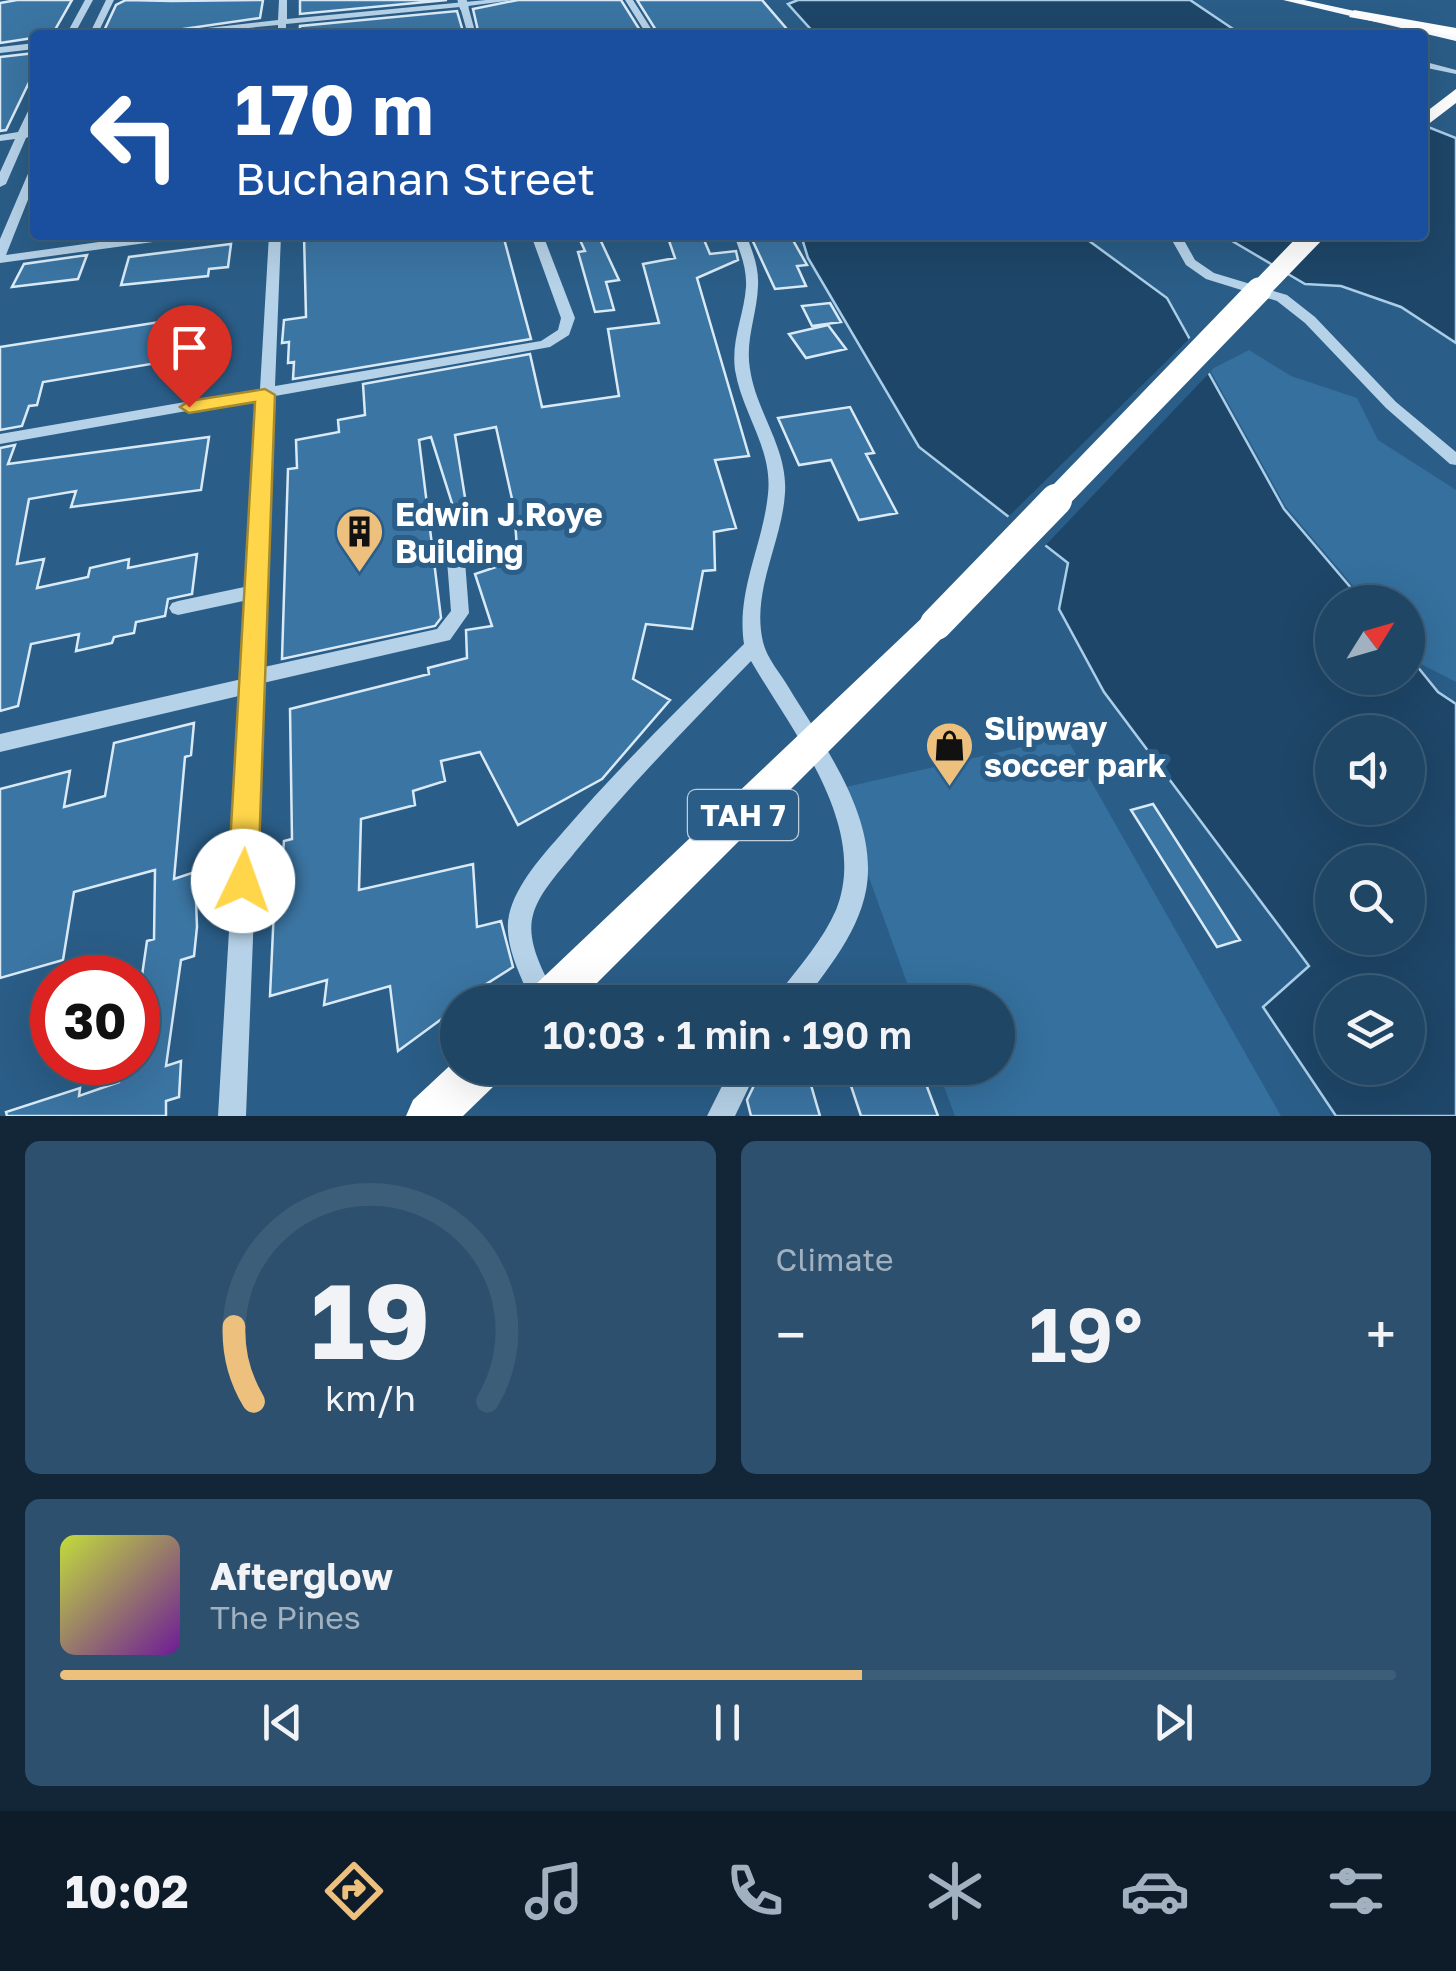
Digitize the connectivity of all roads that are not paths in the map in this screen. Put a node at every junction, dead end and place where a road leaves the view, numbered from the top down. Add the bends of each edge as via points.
1 (88, 0) edge
2 (110, 0) edge
3 (282, 0) edge
4 (510, 0) edge
5 (629, 0) edge
6 (1273, 0) edge
7 (1289, 0) edge
8 (464, 7) edge
9 (1354, 14) joint
10 (347, 16) junction
11 (282, 22) junction
12 (1383, 26) junction
13 (73, 30) edge
14 (95, 30) edge
15 (201, 30) edge
16 (282, 30) edge
17 (647, 30) edge
18 (1396, 30) edge
19 (1399, 30) edge
20 (1425, 30) edge
21 (1428, 31) edge
22 (1428, 36) edge
23 (1456, 37) edge
24 (1428, 39) edge
25 (30, 47) edge
26 (0, 50) edge
27 (1456, 52) edge
28 (1428, 68) edge
29 (1453, 86) edge
30 (30, 117) edge
31 (1428, 117) edge
32 (30, 134) edge
33 (21, 135) junction
34 (0, 138) edge
35 (30, 181) edge
36 (0, 184) edge
37 (133, 240) edge
38 (275, 240) edge
39 (539, 240) edge
40 (742, 240) edge
41 (1178, 240) edge
42 (1308, 240) edge
43 (0, 256) edge
44 (265, 395) junction
45 (0, 438) edge
46 (1456, 460) edge
47 (455, 548) dead end
48 (254, 592) junction
49 (178, 608) dead end
50 (754, 646) junction
51 (252, 682) junction
52 (0, 743) edge
53 (816, 746) junction
54 (540, 985) edge
55 (564, 985) edge
56 (800, 985) edge
57 (462, 1085) edge
58 (736, 1085) edge
59 (232, 1116) edge
60 (429, 1116) edge
61 (721, 1116) edge

1 - 13 street
2 - 14 street
3 - 11 street
4 - 10 street
5 - 17 street
6 - 12 main road
7 - 9 main road
8 - 10 street
9 - 20 highway
10 - 11 street
11 - 15 street
11 - 16 street
12 - 18 highway
12 - 19 main road
21 - 23 highway
22 - 23 main road
24 - 27 highway
25 - 26 street
28 - 29 street
29 - 31 highway
30 - 33 street
32 - 33 street
33 - 34 street
33 - 36 street
35 - 43 street
37 - 43 street
38 - 44 street
39 - 44 street via 568,318 564,332 545,344
40 - 50 street via 755,272 742,369 770,437 777,490 753,607
41 - 46 street via 1190,262 1210,276 1282,298 1310,320 1390,405
42 - 53 highway, TAH 7, bridge
44 - 45 street
44 - 48 street
47 - 51 street via 460,613 443,634
48 - 49 street
48 - 51 street
50 - 53 street
50 - 54 street via 580,830 532,891 521,915
51 - 52 street
51 - 59 street
53 - 55 highway, TAH 7
53 - 56 street via 858,867 849,917
57 - 60 highway
58 - 61 street

